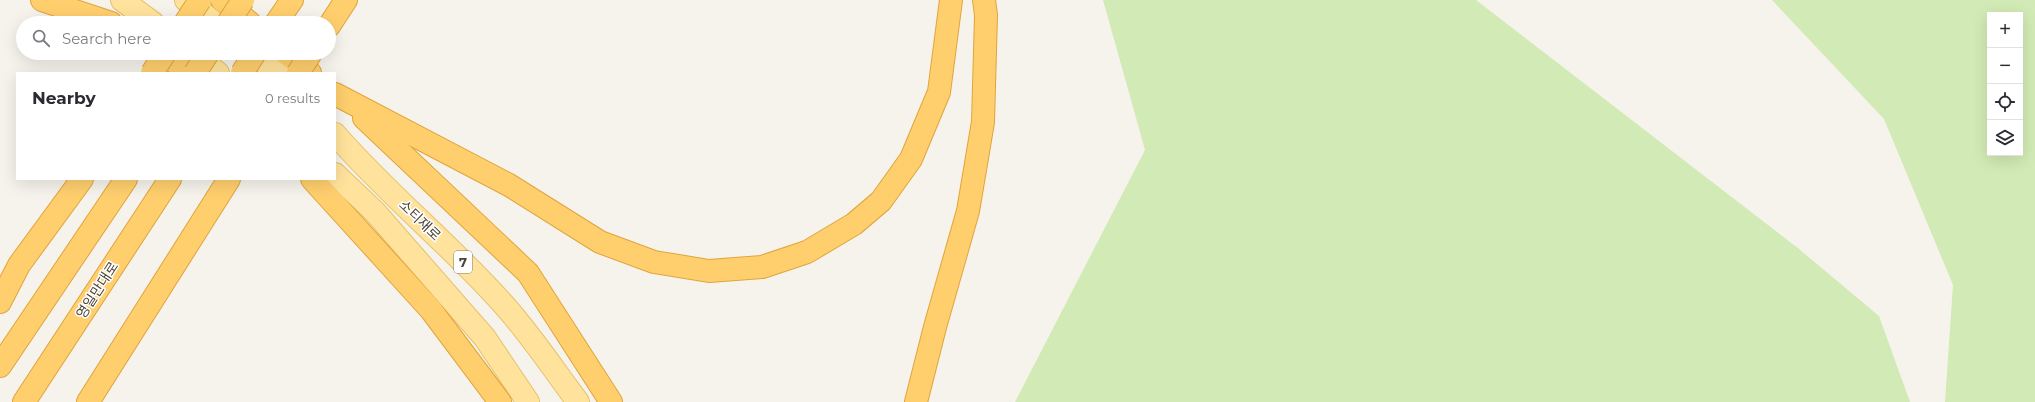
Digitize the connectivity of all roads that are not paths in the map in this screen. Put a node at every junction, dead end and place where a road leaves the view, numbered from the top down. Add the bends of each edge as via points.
1 (42, 0) edge
2 (92, 0) edge
3 (122, 0) edge
4 (186, 0) edge
5 (200, 0) edge
6 (222, 0) edge
7 (242, 0) edge
8 (292, 0) edge
9 (346, 0) edge
10 (951, 0) edge
11 (984, 0) edge
12 (90, 16) edge
13 (114, 16) edge
14 (144, 16) edge
15 (190, 16) edge
16 (206, 16) edge
17 (232, 16) edge
18 (241, 16) edge
19 (281, 16) edge
20 (336, 16) edge
21 (160, 60) edge
22 (173, 60) edge
23 (202, 60) edge
24 (203, 60) edge
25 (250, 60) edge
26 (262, 60) edge
27 (294, 60) edge
28 (306, 60) edge
29 (153, 72) edge
30 (188, 72) edge
31 (196, 72) edge
32 (217, 72) edge
33 (243, 72) edge
34 (277, 72) edge
35 (299, 72) edge
36 (309, 72) edge
37 (336, 95) edge
38 (336, 95) edge
39 (336, 135) edge
40 (336, 175) edge
41 (81, 180) edge
42 (169, 180) edge
43 (228, 180) edge
44 (313, 180) edge
45 (123, 184) edge
46 (19, 265) junction
47 (0, 284) edge
48 (0, 302) edge
49 (117, 358) junction
50 (0, 366) edge
51 (492, 393) edge
52 (24, 402) edge
53 (88, 402) edge
54 (101, 402) edge
55 (500, 402) edge
56 (528, 402) edge
57 (578, 402) edge
58 (611, 402) edge
59 (916, 402) edge

1 - 12 highway
2 - 13 highway
3 - 14 main road
4 - 16 main road
5 - 15 highway, bridge
6 - 18 highway
7 - 17 highway, bridge
8 - 19 highway
9 - 20 highway
10 - 37 highway via 939,92 911,158 898,177 881,201 854,224 807,252 762,267 709,271 654,262 600,242 510,185
11 - 59 highway via 986,15 983,122 968,211
21 - 29 highway, bridge
22 - 30 highway
23 - 32 main road
24 - 31 highway, bridge
25 - 33 highway, bridge
26 - 34 main road
27 - 36 highway
28 - 35 highway, bridge
38 - 58 highway via 377,129 528,273
39 - 57 main road, 소티재로 / 7 via 362,166 437,236 505,305
40 - 56 main road, 소티재로 / 7 via 375,212 485,338
41 - 46 highway
42 - 52 highway, 영일만대로
43 - 49 highway
44 - 51 highway via 431,310
45 - 50 highway
46 - 47 highway
46 - 48 highway
49 - 53 highway
49 - 54 highway
51 - 55 highway

